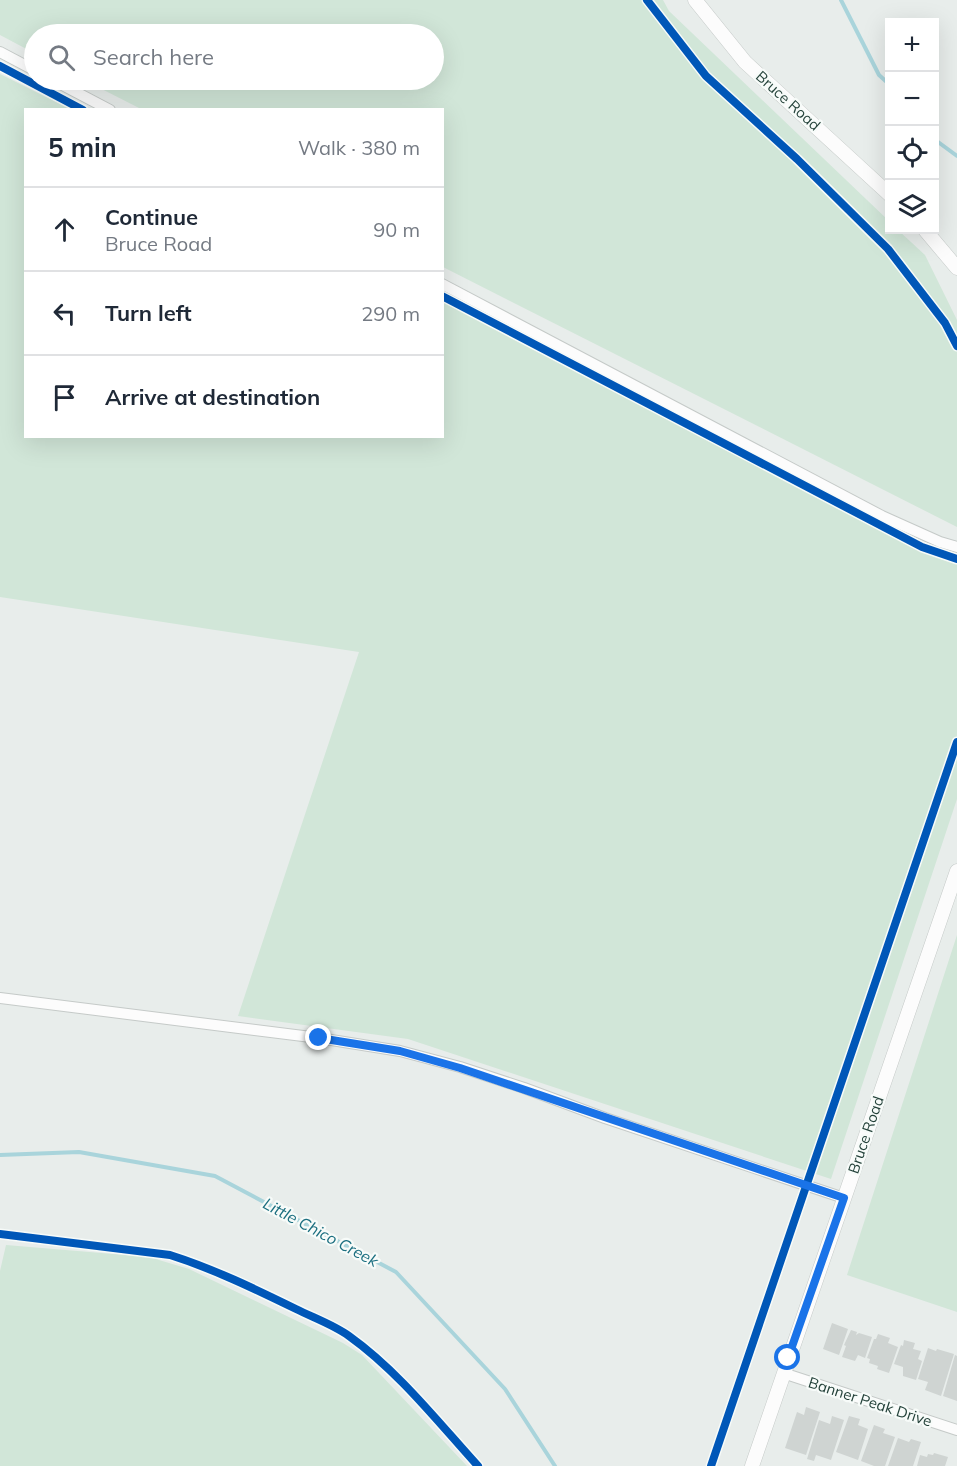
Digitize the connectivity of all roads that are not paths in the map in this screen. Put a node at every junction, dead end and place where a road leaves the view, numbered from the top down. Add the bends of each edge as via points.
1 (695, 0) edge
2 (0, 52) edge
3 (24, 65) edge
4 (72, 90) edge
5 (106, 108) edge
6 (885, 190) edge
7 (929, 234) edge
8 (954, 260) edge
9 (444, 285) edge
10 (957, 547) edge
11 (957, 872) edge
12 (0, 998) edge
13 (844, 1198) junction
14 (783, 1373) junction
15 (957, 1430) edge
16 (752, 1466) edge

1 - 6 street, Bruce Road via 745,62
2 - 3 street
4 - 5 street
7 - 8 street
9 - 10 street via 882,516
11 - 13 street, Bruce Road
12 - 13 street via 400,1051 524,1088
13 - 14 street, Bruce Road
14 - 15 street, Banner Peak Drive
14 - 16 street, Bruce Road

